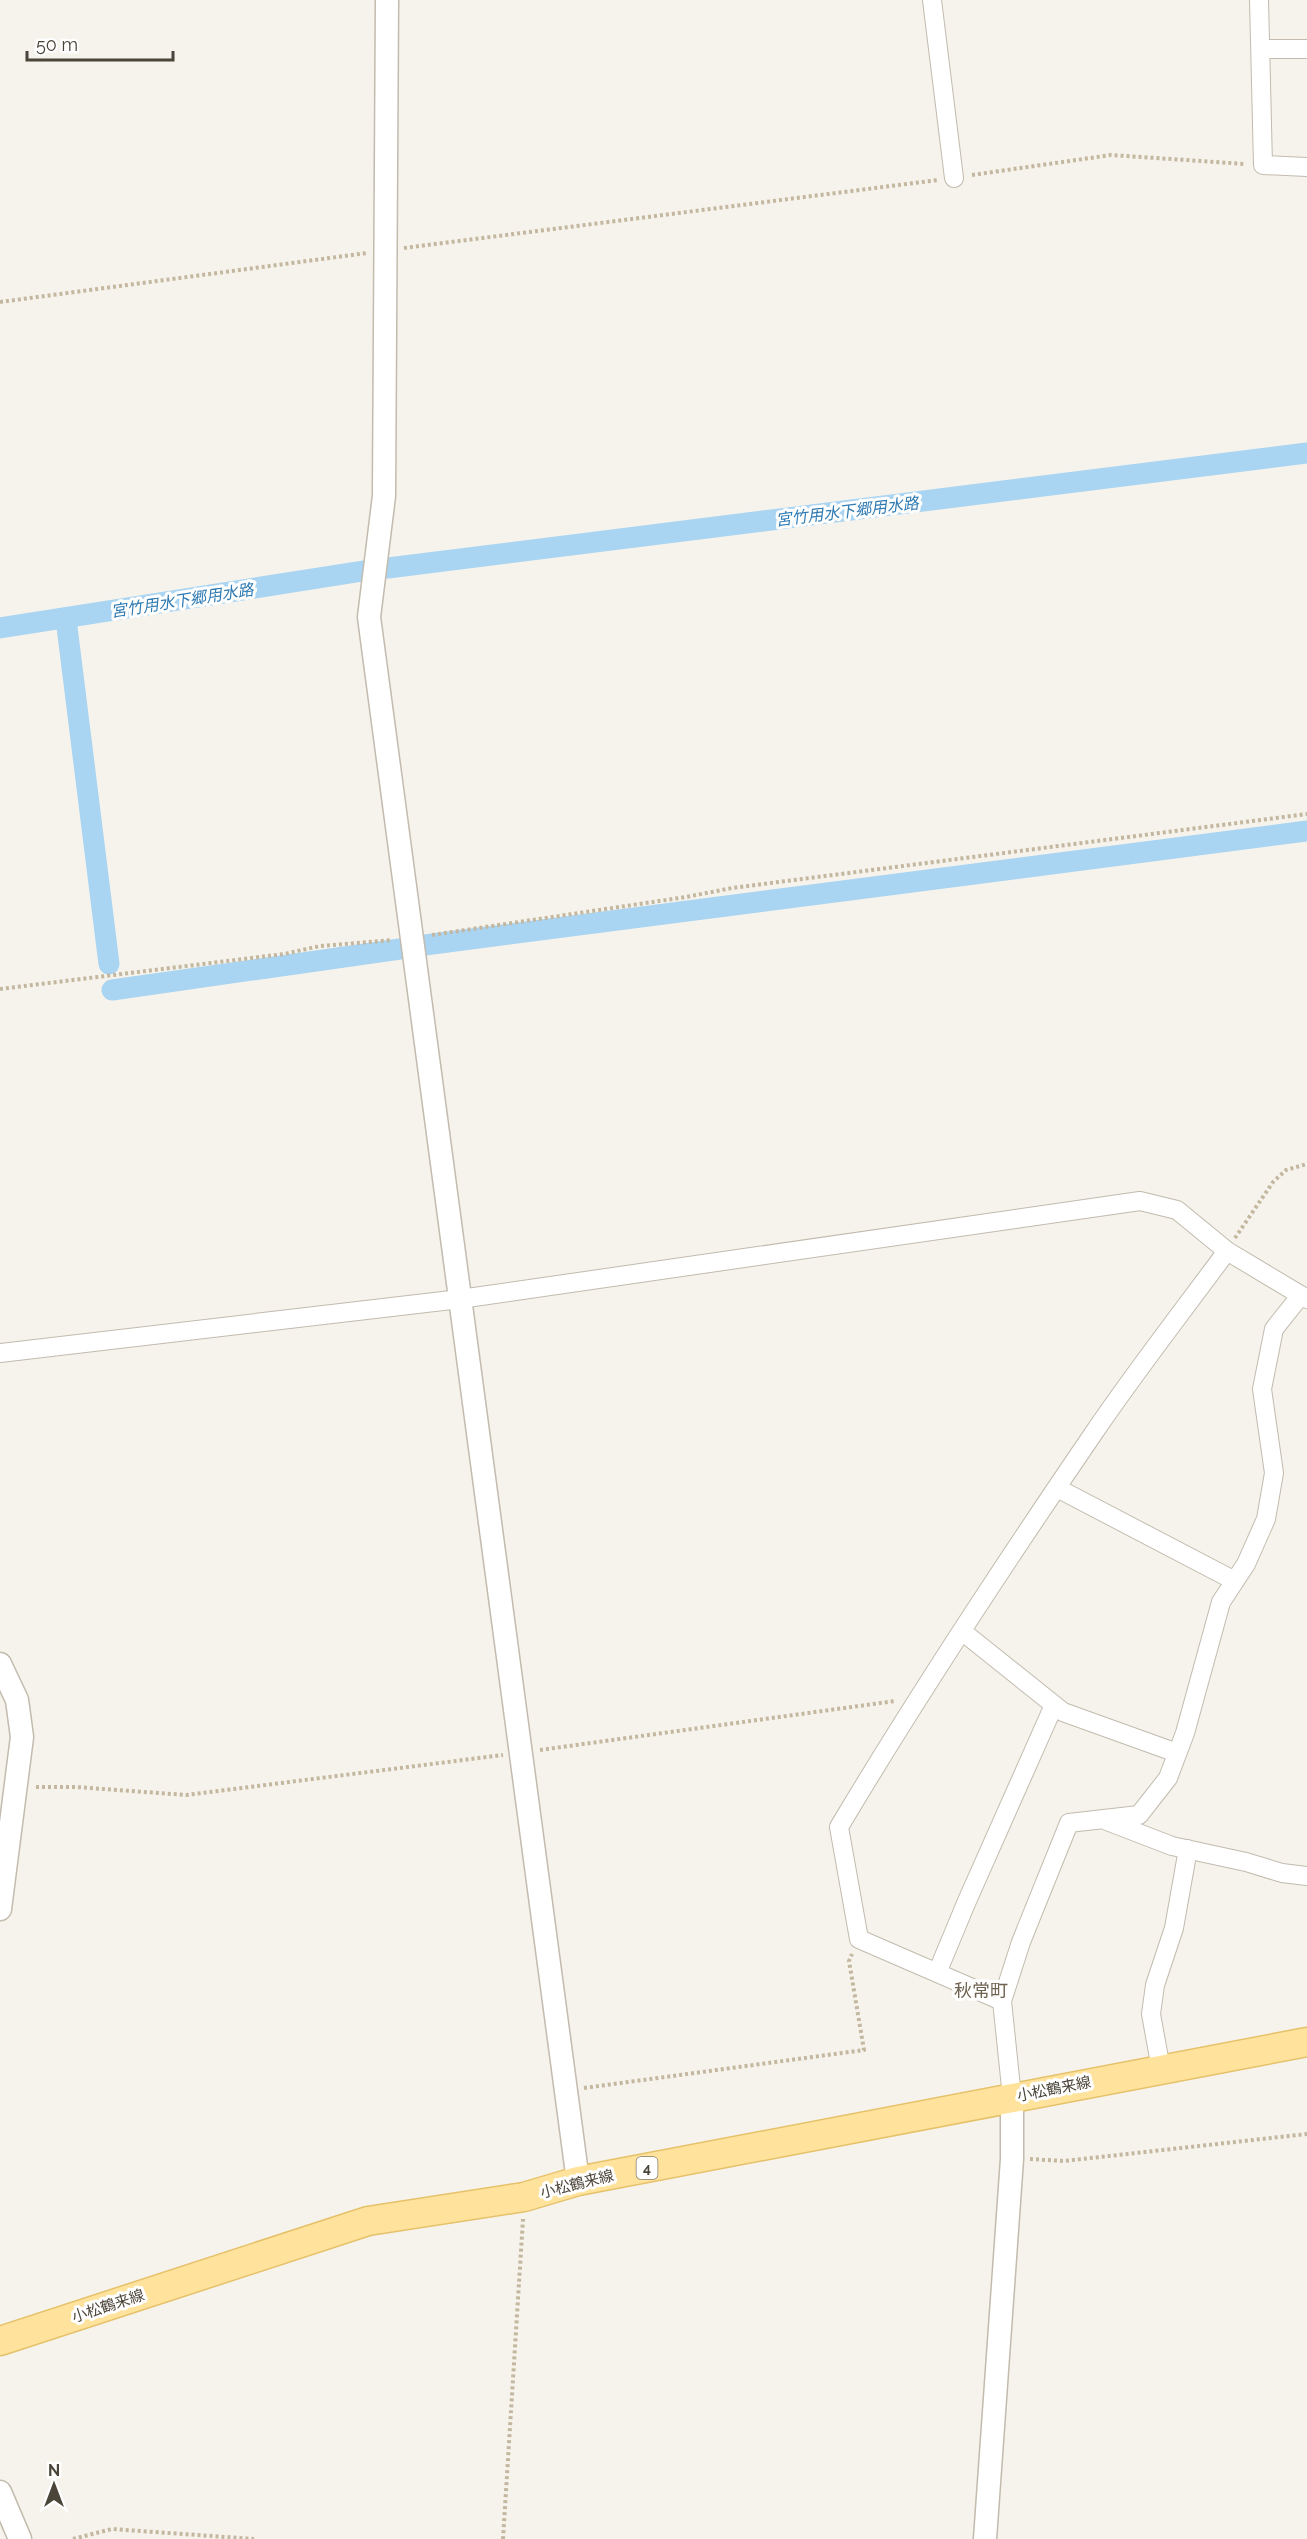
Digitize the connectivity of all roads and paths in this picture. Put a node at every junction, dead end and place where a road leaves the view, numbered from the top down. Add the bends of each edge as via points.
1 (387, 0) edge
2 (932, 0) edge
3 (1259, 0) edge
4 (1261, 48) junction
5 (1307, 49) edge
6 (1263, 165) junction
7 (1307, 167) edge
8 (954, 178) junction
9 (387, 251) junction
10 (0, 302) edge
11 (1307, 814) edge
12 (413, 938) junction
13 (0, 989) edge
14 (1307, 1164) edge
15 (1227, 1251) junction
16 (1304, 1297) edge
17 (460, 1299) junction
18 (0, 1353) edge
19 (1057, 1488) junction
20 (1235, 1581) junction
21 (963, 1632) junction
22 (0, 1664) edge
23 (916, 1698) junction
24 (1054, 1705) junction
25 (520, 1753) junction
26 (1177, 1753) junction
27 (17, 1788) junction
28 (1102, 1819) junction
29 (1188, 1849) junction
30 (1307, 1876) edge
31 (0, 1909) edge
32 (859, 1940) junction
33 (938, 1973) junction
34 (1002, 2001) junction
35 (1307, 2042) edge
36 (1161, 2069) junction
37 (566, 2090) junction
38 (1012, 2097) junction
39 (1307, 2134) edge
40 (1012, 2159) junction
41 (578, 2181) junction
42 (524, 2197) junction
43 (0, 2341) edge
44 (0, 2492) edge
45 (20, 2539) edge
46 (74, 2539) edge
47 (254, 2539) edge
48 (503, 2539) edge
49 (985, 2539) edge

1 - 9 street
2 - 8 street
3 - 4 street
4 - 5 street
4 - 6 street
6 - 7 street
6 - 8 path via 1111,154
8 - 9 path
9 - 10 path
9 - 12 street via 384,496 369,617
11 - 12 path via 732,888
12 - 13 path via 320,946 284,954
12 - 17 street
14 - 15 path via 1286,1170 1273,1182
15 - 16 street
15 - 17 street via 1177,1210 1140,1201
15 - 19 street
16 - 20 street via 1274,1329 1262,1389 1274,1473 1266,1520
17 - 18 street
17 - 25 street
19 - 20 street
19 - 21 street
20 - 26 street via 1221,1602
21 - 23 street
21 - 24 street
22 - 27 street via 17,1700 21,1719
23 - 25 path
23 - 32 street via 839,1827
24 - 26 street via 1063,1712
24 - 33 street
25 - 27 path via 186,1795
25 - 37 street
26 - 28 street via 1168,1778 1139,1815
27 - 31 street
28 - 29 street
28 - 34 street via 1069,1823 1020,1942
29 - 30 street via 1282,1874
29 - 36 street via 1174,1928 1155,1985 1151,2014
32 - 33 street
32 - 37 path via 849,1961 864,2050
33 - 34 street
34 - 38 street
35 - 36 main road, 小松鶴来線 / 4
36 - 38 main road, 小松鶴来線 / 4
37 - 41 street
38 - 40 street
38 - 41 main road, 小松鶴来線 / 4
39 - 40 path via 1064,2161
40 - 49 street
41 - 42 main road, 小松鶴来線 / 4
42 - 43 main road, 小松鶴来線 / 4 via 368,2221
42 - 48 path
44 - 45 street
46 - 47 path via 112,2529

